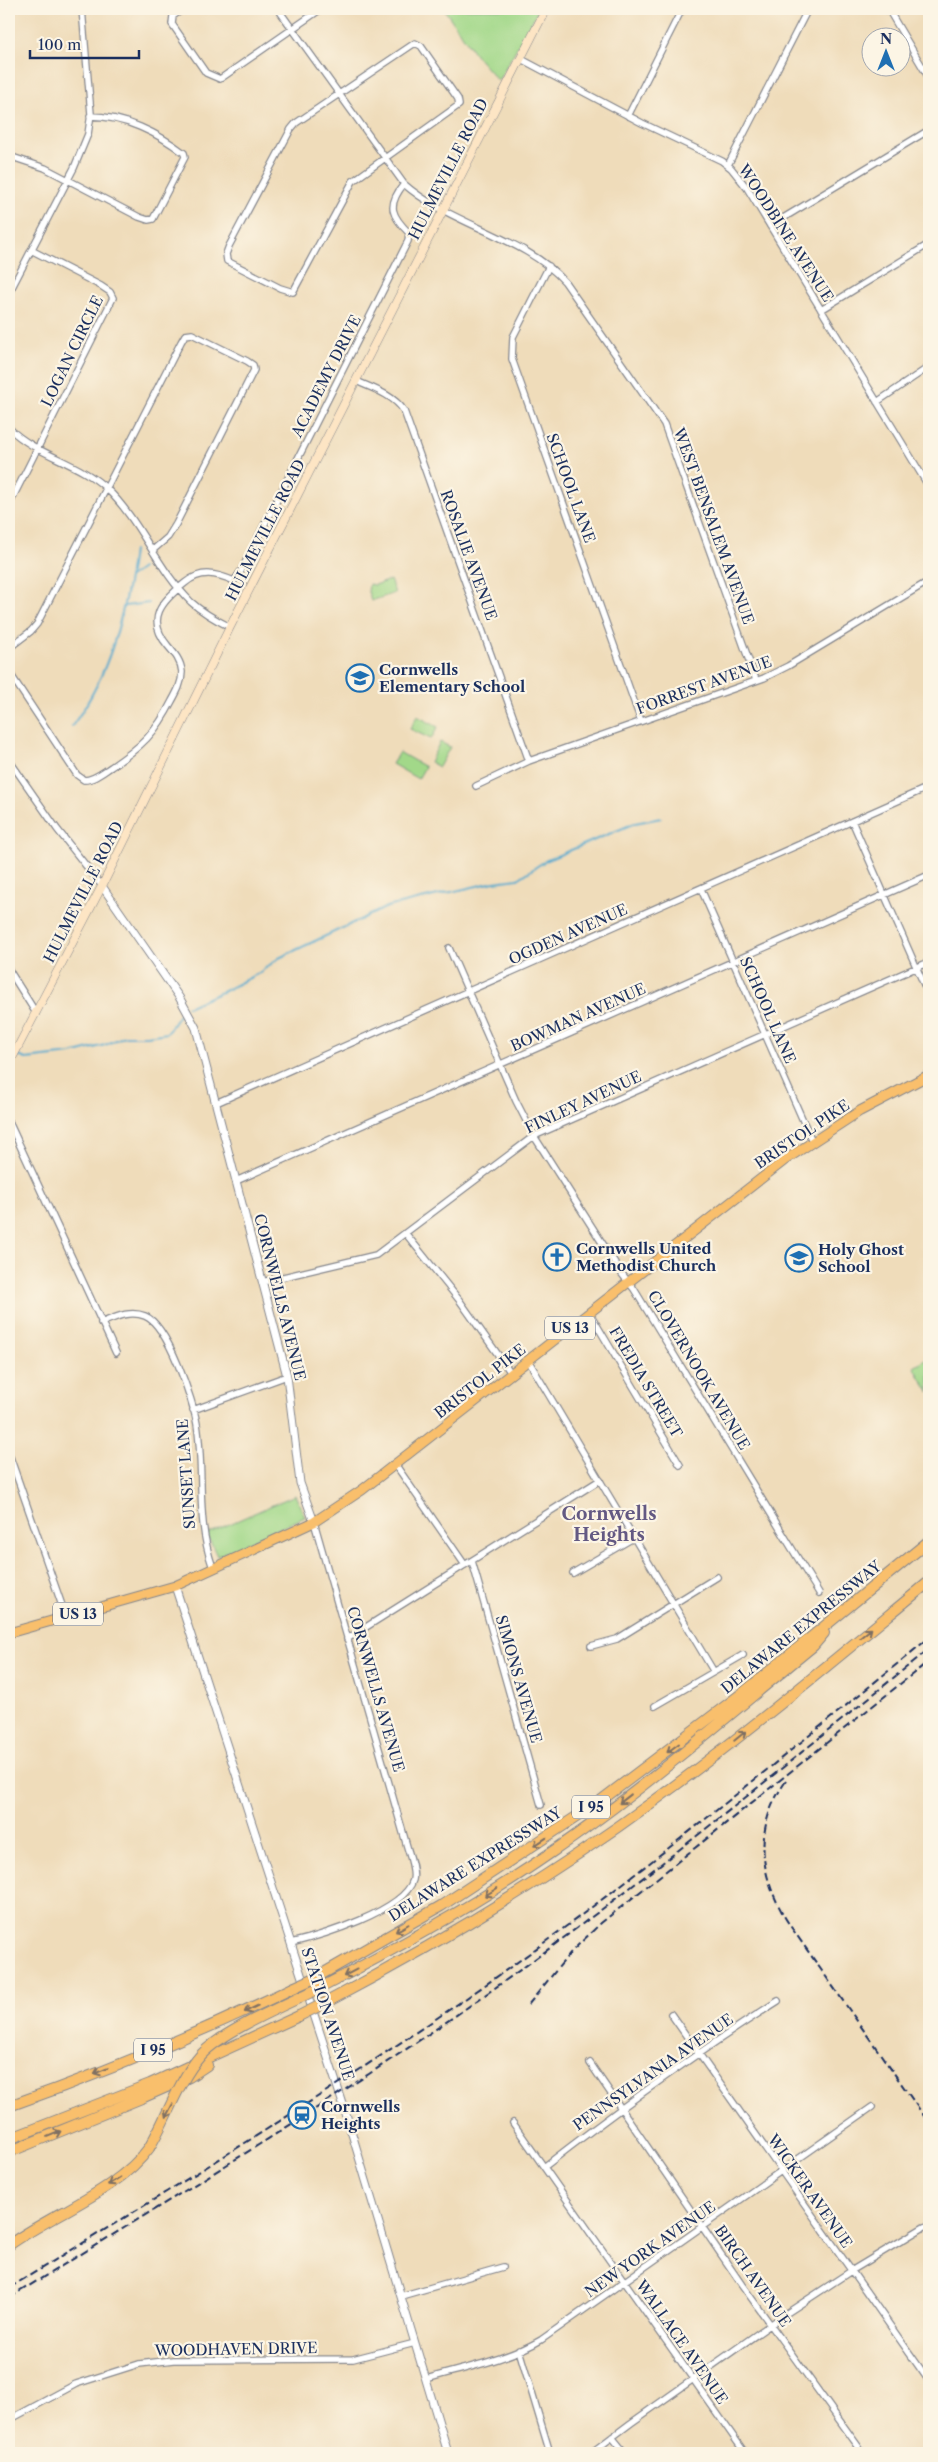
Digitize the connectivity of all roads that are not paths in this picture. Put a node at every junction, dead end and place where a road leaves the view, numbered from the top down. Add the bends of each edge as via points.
1 (82, 9) edge
2 (183, 9) edge
3 (278, 9) edge
4 (321, 9) edge
5 (546, 9) edge
6 (682, 9) edge
7 (808, 9) edge
8 (888, 9) edge
9 (292, 29) junction
10 (521, 59) junction
11 (929, 78) edge
12 (338, 94) junction
13 (90, 116) junction
14 (628, 116) junction
15 (929, 130) edge
16 (9, 156) edge
17 (384, 158) junction
18 (728, 165) junction
19 (67, 180) junction
20 (404, 184) junction
21 (442, 209) junction
22 (770, 226) junction
23 (929, 244) edge
24 (31, 250) junction
25 (549, 266) junction
26 (9, 293) edge
27 (821, 310) junction
28 (929, 367) edge
29 (356, 381) junction
30 (878, 402) junction
31 (9, 428) edge
32 (38, 447) junction
33 (929, 487) edge
34 (106, 488) junction
35 (9, 505) edge
36 (153, 550) junction
37 (929, 581) edge
38 (179, 588) junction
39 (230, 627) junction
40 (9, 648) edge
41 (9, 672) edge
42 (756, 680) junction
43 (641, 721) junction
44 (9, 760) edge
45 (529, 761) junction
46 (476, 786) dead end
47 (929, 787) edge
48 (852, 821) junction
49 (929, 875) edge
50 (102, 886) junction
51 (701, 889) junction
52 (886, 894) junction
53 (449, 948) dead end
54 (929, 962) edge
55 (733, 963) junction
56 (916, 967) junction
57 (9, 970) edge
58 (467, 992) junction
59 (929, 996) edge
60 (36, 1013) junction
61 (766, 1034) junction
62 (10, 1062) edge
63 (500, 1065) junction
64 (929, 1075) edge
65 (216, 1103) junction
66 (9, 1122) edge
67 (534, 1136) junction
68 (812, 1141) junction
69 (236, 1181) junction
70 (406, 1234) junction
71 (262, 1282) junction
72 (628, 1282) junction
73 (590, 1312) junction
74 (101, 1323) junction
75 (116, 1352) dead end
76 (528, 1360) junction
77 (511, 1373) junction
78 (287, 1376) junction
79 (193, 1410) junction
80 (9, 1454) edge
81 (395, 1464) junction
82 (680, 1465) dead end
83 (600, 1480) junction
84 (314, 1522) junction
85 (633, 1538) junction
86 (929, 1541) edge
87 (472, 1561) junction
88 (465, 1565) junction
89 (213, 1568) junction
90 (573, 1573) dead end
91 (718, 1577) dead end
92 (929, 1582) edge
93 (175, 1586) junction
94 (818, 1593) dead end
95 (674, 1606) junction
96 (847, 1608) junction
97 (66, 1617) junction
98 (9, 1633) edge
99 (347, 1639) junction
100 (591, 1646) dead end
101 (743, 1655) dead end
102 (714, 1672) junction
103 (655, 1706) dead end
104 (541, 1805) dead end
105 (291, 1944) junction
106 (778, 2001) dead end
107 (671, 2014) dead end
108 (230, 2049) junction
109 (697, 2053) junction
110 (590, 2063) dead end
111 (9, 2106) edge
112 (872, 2107) dead end
113 (619, 2108) junction
114 (513, 2123) dead end
115 (9, 2139) edge
116 (9, 2152) edge
117 (544, 2167) junction
118 (781, 2172) junction
119 (703, 2226) junction
120 (924, 2227) dead end
121 (9, 2245) edge
122 (503, 2267) dead end
123 (851, 2271) junction
124 (625, 2282) junction
125 (401, 2296) junction
126 (771, 2326) junction
127 (415, 2343) junction
128 (519, 2350) junction
129 (426, 2379) junction
130 (693, 2380) junction
131 (929, 2381) edge
132 (9, 2420) edge
133 (612, 2437) junction
134 (448, 2453) edge
135 (550, 2453) edge
136 (591, 2453) edge
137 (625, 2453) edge
138 (745, 2453) edge
139 (863, 2453) edge

1 - 13 street
2 - 9 street via 172,18 172,24 206,73 220,79
3 - 9 street, WEST BENSALEM AVENUE
4 - 9 street
5 - 10 main road, HULMEVILLE ROAD
6 - 14 street
7 - 18 street
8 - 11 street
9 - 12 street, WEST BENSALEM AVENUE
10 - 14 street, WOODBINE AVENUE
10 - 21 main road, HULMEVILLE ROAD
12 - 17 street, WEST BENSALEM AVENUE
12 - 17 street via 411,44 421,46 458,99 458,105
12 - 17 street via 296,123 286,136 229,246 227,261 293,292 348,188
13 - 19 street via 88,134
13 - 19 street via 132,124 179,149 185,157 151,220
14 - 18 street, WOODBINE AVENUE
15 - 22 street
16 - 19 street via 33,163
17 - 20 street, WEST BENSALEM AVENUE
18 - 22 street, WOODBINE AVENUE via 747,188
19 - 24 street
20 - 21 street, WEST BENSALEM AVENUE
20 - 38 street, ACADEMY DRIVE via 395,197 393,211 398,223 409,233 408,241 234,581 204,573
21 - 25 street, WEST BENSALEM AVENUE
21 - 29 main road, HULMEVILLE ROAD
22 - 27 street, WOODBINE AVENUE
23 - 27 street
24 - 26 street
24 - 32 street, LOGAN CIRCLE via 101,286 113,298
25 - 42 street, WEST BENSALEM AVENUE via 565,282 664,424
25 - 43 street, SCHOOL LANE via 513,337 512,359
27 - 30 street, WOODBINE AVENUE
28 - 30 street
29 - 39 main road, HULMEVILLE ROAD
29 - 45 street, ROSALIE AVENUE via 398,402 404,411
30 - 33 street, WOODBINE AVENUE
31 - 32 street
32 - 34 street via 85,472
32 - 35 street
34 - 36 street via 126,509
34 - 36 street via 186,335 200,337 253,365 249,381 176,524 168,537
34 - 40 street via 37,624
36 - 38 street
37 - 42 street, FORREST AVENUE via 788,666
38 - 39 street via 198,607
38 - 41 street via 163,603 157,619 161,636 179,659 182,677 178,690 149,739 94,778 84,780 77,775
39 - 50 main road, HULMEVILLE ROAD
42 - 43 street, FORREST AVENUE
43 - 45 street, FORREST AVENUE
44 - 50 street, CORNWELLS AVENUE via 56,829
45 - 46 street, FORREST AVENUE
47 - 48 street, OGDEN AVENUE
48 - 51 street, OGDEN AVENUE
48 - 52 street
49 - 52 street, BOWMAN AVENUE
50 - 60 main road, HULMEVILLE ROAD
50 - 65 street, CORNWELLS AVENUE via 186,1007 200,1042
51 - 55 street, SCHOOL LANE
51 - 58 street, OGDEN AVENUE
52 - 55 street, BOWMAN AVENUE
52 - 56 street
53 - 58 street, CLOVERNOOK AVENUE
54 - 56 street, FINLEY AVENUE
55 - 61 street, SCHOOL LANE
55 - 63 street, BOWMAN AVENUE
56 - 59 street
56 - 61 street, FINLEY AVENUE
57 - 60 street
58 - 63 street, CLOVERNOOK AVENUE
58 - 65 street, OGDEN AVENUE
60 - 62 main road, HULMEVILLE ROAD
61 - 67 street, FINLEY AVENUE
61 - 68 street, SCHOOL LANE
63 - 67 street, CLOVERNOOK AVENUE
63 - 69 street, BOWMAN AVENUE
64 - 68 main road, BRISTOL PIKE / US 13 via 868,1106
65 - 69 street, CORNWELLS AVENUE
66 - 74 street
67 - 70 street, FINLEY AVENUE
67 - 72 street, CLOVERNOOK AVENUE
68 - 72 main road, BRISTOL PIKE / US 13
69 - 71 street, CORNWELLS AVENUE
70 - 71 street, FINLEY AVENUE via 376,1255
70 - 77 street via 460,1301
71 - 78 street, CORNWELLS AVENUE
72 - 73 main road, BRISTOL PIKE / US 13
72 - 94 street, CLOVERNOOK AVENUE
73 - 76 main road, BRISTOL PIKE / US 13
73 - 82 street, FREDIA STREET
74 - 75 street
74 - 79 street, SUNSET LANE via 124,1314 134,1314 145,1316 156,1324 167,1341
76 - 77 main road, BRISTOL PIKE / US 13
76 - 83 street
77 - 81 main road, BRISTOL PIKE / US 13
78 - 79 street
78 - 84 street, CORNWELLS AVENUE via 300,1484
79 - 89 street, SUNSET LANE via 197,1424 202,1531
80 - 97 street
81 - 84 main road, BRISTOL PIKE / US 13
81 - 88 street
83 - 85 street
83 - 87 street
84 - 89 main road, BRISTOL PIKE / US 13
84 - 99 street, CORNWELLS AVENUE
85 - 90 street
85 - 95 street
86 - 96 highway, DELAWARE EXPRESSWAY / I 95
87 - 88 street
87 - 104 street, SIMONS AVENUE
88 - 99 street
89 - 93 main road, BRISTOL PIKE / US 13
91 - 95 street
108 -> 92 highway, I 95, bridge via 325,2002 451,1933 585,1850 730,1744
93 - 97 main road, BRISTOL PIKE / US 13
93 - 105 street, STATION AVENUE
95 - 100 street via 617,1639
95 - 102 street
96 -> 111 highway, DELAWARE EXPRESSWAY / I 95, bridge via 686,1738 599,1802 441,1906 315,1978 244,2012
96 -> 121 highway, bridge via 813,1646 592,1824 457,1913 228,2034 207,2049 190,2070 149,2148 123,2175
97 - 98 main road, BRISTOL PIKE / US 13
99 - 105 street, CORNWELLS AVENUE via 414,1877 399,1899 364,1917
101 - 102 street
102 - 103 street
105 - 125 street, STATION AVENUE
106 - 109 street, PENNSYLVANIA AVENUE
107 - 109 street, WICKER AVENUE
108 - 115 highway, I 95 via 127,2094
116 -> 108 highway via 189,2077
109 - 113 street, PENNSYLVANIA AVENUE
109 - 118 street, WICKER AVENUE
110 - 113 street, BIRCH AVENUE
112 - 118 street, NEW YORK AVENUE
113 - 117 street, PENNSYLVANIA AVENUE
113 - 119 street, BIRCH AVENUE
114 - 117 street, WALLACE AVENUE
117 - 124 street, WALLACE AVENUE
118 - 119 street, NEW YORK AVENUE
118 - 123 street, WICKER AVENUE
119 - 124 street, NEW YORK AVENUE
119 - 126 street, BIRCH AVENUE
120 - 123 street
122 - 125 street
123 - 126 street
123 - 131 street, WICKER AVENUE
124 - 128 street, NEW YORK AVENUE via 541,2340
124 - 130 street, WALLACE AVENUE
125 - 127 street, STATION AVENUE
126 - 130 street
126 - 139 street, BIRCH AVENUE
127 - 129 street, STATION AVENUE
127 - 132 street, WOODHAVEN DRIVE via 368,2357 346,2359 173,2360 139,2364 76,2384
128 - 129 street, NEW YORK AVENUE
128 - 135 street
129 - 134 street, STATION AVENUE
130 - 133 street
130 - 138 street, WALLACE AVENUE
133 - 136 street
133 - 137 street

